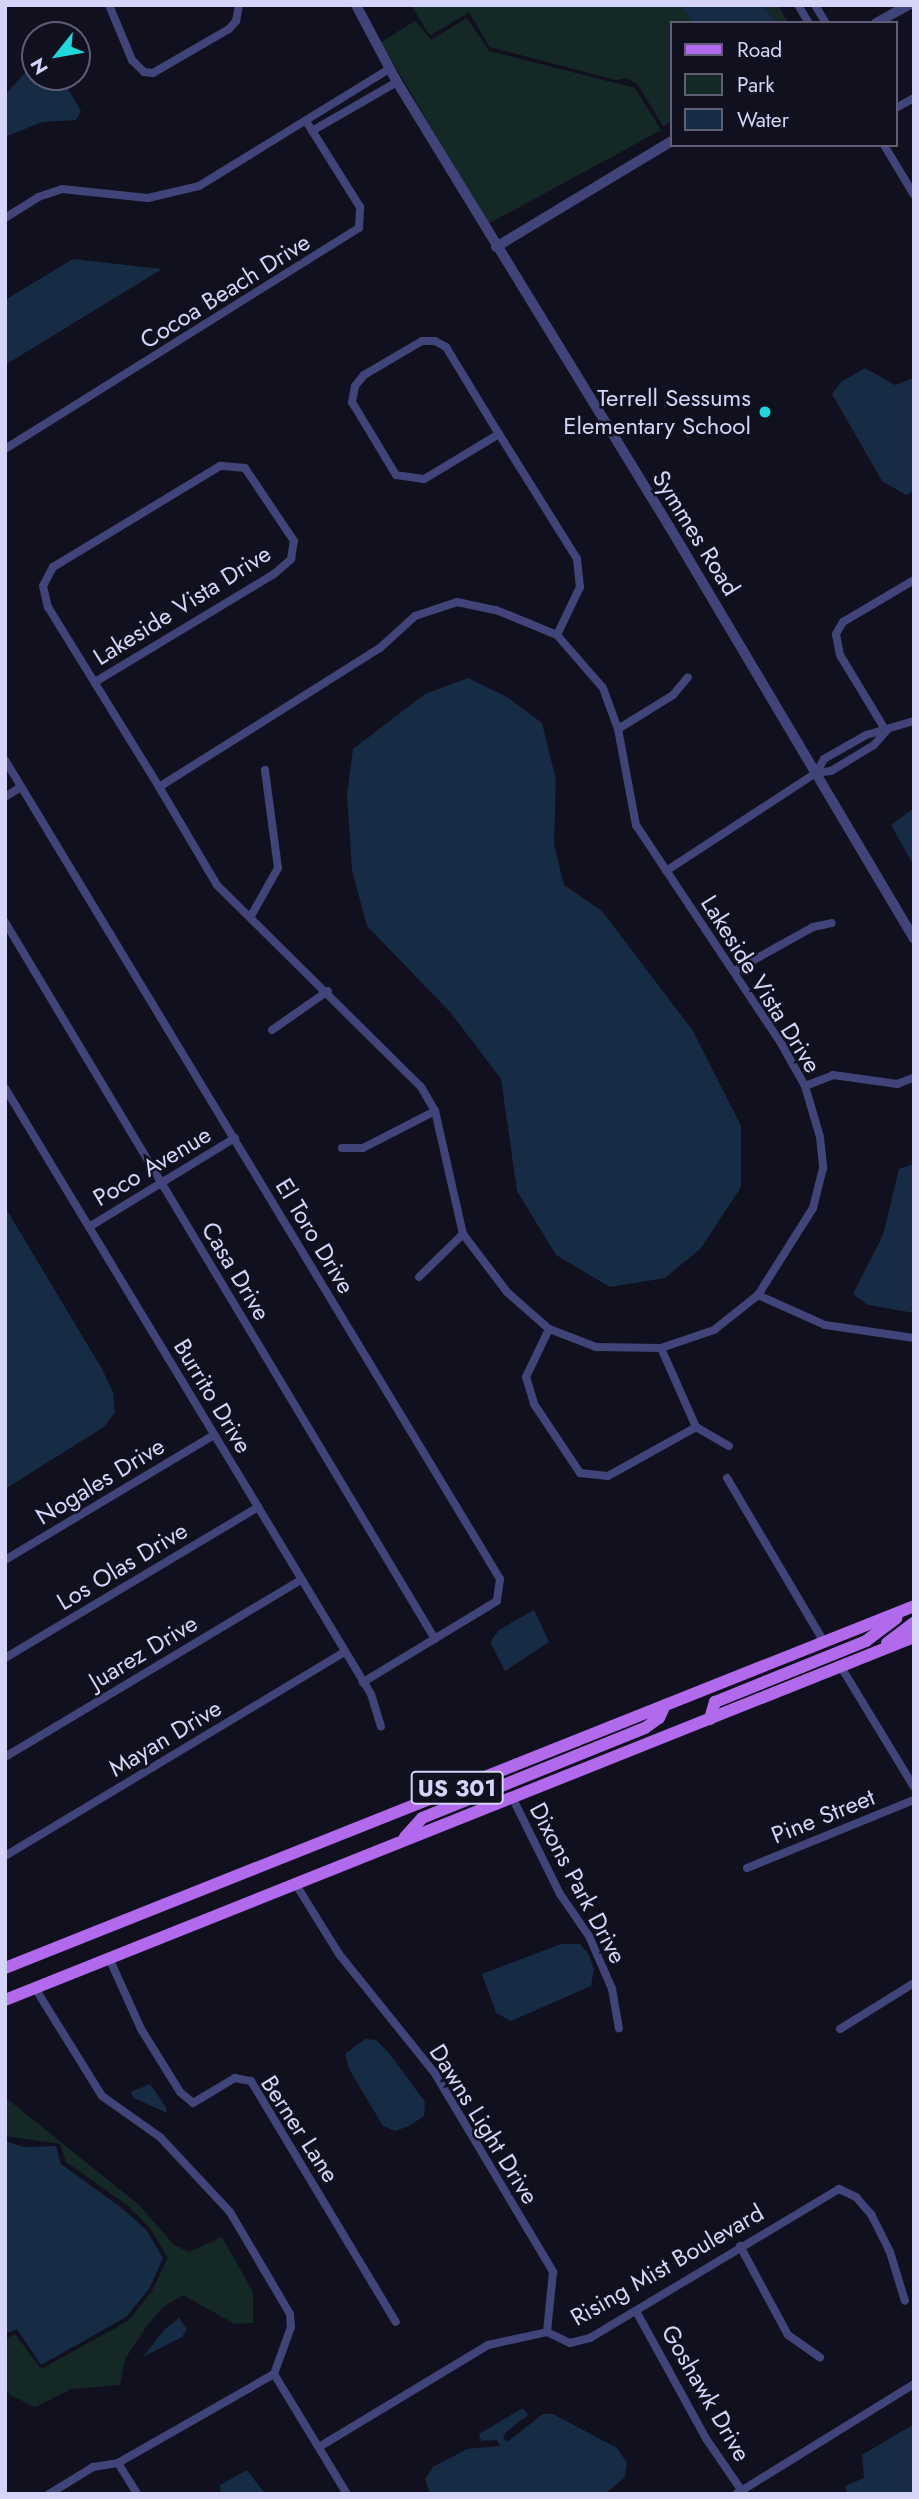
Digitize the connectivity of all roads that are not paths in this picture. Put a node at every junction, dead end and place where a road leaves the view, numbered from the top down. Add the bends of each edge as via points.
1 (109, 5) edge
2 (239, 5) edge
3 (356, 5) edge
4 (798, 5) edge
5 (815, 5) edge
6 (908, 5) edge
7 (808, 21) edge
8 (825, 21) edge
9 (880, 21) edge
10 (389, 69) junction
11 (397, 82) junction
12 (914, 98) edge
13 (338, 102) junction
14 (898, 107) edge
15 (345, 114) junction
16 (306, 121) junction
17 (312, 131) junction
18 (670, 142) edge
19 (885, 147) edge
20 (914, 195) edge
21 (5, 218) edge
22 (496, 247) junction
23 (499, 434) junction
24 (5, 449) edge
25 (914, 580) edge
26 (557, 635) junction
27 (688, 677) dead end
28 (95, 682) junction
29 (914, 721) edge
30 (618, 729) junction
31 (886, 732) junction
32 (5, 760) edge
33 (265, 770) dead end
34 (816, 773) junction
35 (21, 787) junction
36 (159, 787) junction
37 (5, 797) edge
38 (666, 871) junction
39 (251, 916) junction
40 (5, 922) edge
41 (832, 923) dead end
42 (914, 939) edge
43 (734, 971) junction
44 (328, 990) junction
45 (272, 1030) dead end
46 (913, 1078) edge
47 (804, 1086) junction
48 (5, 1088) edge
49 (435, 1111) junction
50 (234, 1138) junction
51 (342, 1148) dead end
52 (161, 1183) junction
53 (89, 1227) junction
54 (463, 1234) junction
55 (419, 1277) dead end
56 (758, 1296) junction
57 (549, 1329) junction
58 (914, 1338) edge
59 (661, 1348) junction
60 (696, 1427) junction
61 (214, 1435) junction
62 (729, 1446) dead end
63 (727, 1478) dead end
64 (258, 1507) junction
65 (5, 1560) edge
66 (301, 1580) junction
67 (911, 1607) edge
68 (914, 1623) edge
69 (914, 1636) edge
70 (435, 1639) junction
71 (824, 1642) junction
72 (879, 1650) junction
73 (345, 1652) junction
74 (5, 1658) edge
75 (841, 1667) junction
76 (363, 1682) junction
77 (665, 1705) junction
78 (710, 1719) junction
79 (381, 1727) dead end
80 (5, 1756) edge
81 (914, 1787) edge
82 (512, 1797) junction
83 (914, 1800) edge
84 (403, 1840) junction
85 (5, 1856) edge
86 (747, 1868) dead end
87 (295, 1883) junction
88 (109, 1958) junction
89 (5, 1968) edge
90 (914, 1983) edge
91 (35, 1989) junction
92 (5, 2000) edge
93 (619, 2028) dead end
94 (841, 2029) dead end
95 (740, 2246) junction
96 (905, 2301) dead end
97 (636, 2311) junction
98 (396, 2322) dead end
99 (547, 2332) junction
100 (820, 2357) dead end
101 (274, 2374) junction
102 (914, 2384) edge
103 (319, 2447) junction
104 (118, 2463) junction
105 (740, 2493) edge
106 (49, 2494) edge
107 (136, 2494) edge
108 (347, 2494) edge

1 - 2 street via 132,60 144,72 153,73 229,29
3 - 10 street, Symmes Road
4 - 7 street
5 - 8 street
6 - 9 street
10 - 11 street, Symmes Road
10 - 13 street
11 - 15 street
11 - 22 street, Symmes Road
12 - 14 street
13 - 15 street
13 - 16 street
15 - 17 street
16 - 17 street, Cocoa Beach Drive
16 - 21 street via 199,186 148,198 62,189 38,197
17 - 24 street, Cocoa Beach Drive via 360,207 359,228
18 - 22 street
19 - 20 street
22 - 34 street, Symmes Road
23 - 23 street via 446,347 435,341 422,341 364,375 355,386 352,402 396,475 424,478
23 - 26 street via 578,559 580,587
25 - 31 street via 843,622 836,634 840,655
26 - 30 street, Lakeside Vista Drive via 603,688
26 - 36 street, Lakeside Vista Drive via 496,610 457,601 415,616 380,648
27 - 30 street via 673,695
28 - 28 street, Lakeside Vista Drive via 274,574 291,559 294,541 246,468 220,466 53,567 45,577 48,607
28 - 36 street, Lakeside Vista Drive
29 - 31 street
30 - 38 street, Lakeside Vista Drive via 636,825
31 - 34 street via 874,745 831,771
31 - 34 street via 866,735 835,753
32 - 35 street, El Toro Drive
33 - 39 street via 278,868
34 - 38 street
34 - 42 street, Symmes Road
35 - 37 street
35 - 50 street, El Toro Drive
36 - 39 street, Lakeside Vista Drive via 217,885
38 - 43 street, Lakeside Vista Drive
39 - 44 street, Lakeside Vista Drive
40 - 52 street, Casa Drive
41 - 43 street via 813,927
43 - 47 street, Lakeside Vista Drive
44 - 45 street
44 - 49 street, Lakeside Vista Drive via 421,1087
46 - 47 street via 897,1084 833,1074
47 - 56 street, Lakeside Vista Drive via 820,1137 823,1168 813,1208
48 - 53 street, Burrito Drive
49 - 51 street via 363,1148
49 - 54 street, Lakeside Vista Drive
50 - 52 street, Poco Avenue
50 - 70 street, El Toro Drive via 500,1579 496,1601
52 - 53 street, Poco Avenue
52 - 70 street, Casa Drive
53 - 61 street, Burrito Drive
54 - 55 street
54 - 57 street, Lakeside Vista Drive via 507,1293
56 - 58 street via 825,1325
56 - 59 street, Lakeside Vista Drive via 714,1330
57 - 59 street, Lakeside Vista Drive via 596,1347
57 - 60 street via 526,1377 534,1405 580,1473 608,1476
59 - 60 street
60 - 62 street
61 - 64 street, Burrito Drive
61 - 65 street, Nogales Drive
63 - 71 street
64 - 66 street, Burrito Drive
64 - 74 street, Los Olas Drive
66 - 73 street, Burrito Drive
66 - 80 street, Juarez Drive
67 - 71 main road, US 301
67 - 78 main road via 866,1641 715,1702
68 - 72 main road
69 - 72 main road, US 301
70 - 76 street, El Toro Drive
71 - 77 main road, US 301
72 - 75 main road, US 301
73 - 76 street, Burrito Drive
73 - 85 street, Mayan Drive
75 - 78 main road, US 301
75 - 81 street
76 - 79 street, Burrito Drive
77 - 84 main road via 659,1718 645,1728 422,1818
77 - 89 main road, US 301
78 - 82 main road, US 301
82 - 84 main road, US 301
82 - 93 street, Dixons Park Drive via 547,1872 589,1936 612,1989
83 - 86 street, Pine Street
84 - 87 main road, US 301
87 - 88 main road, US 301
87 - 99 street, Dawns Light Drive via 339,1954 434,2072 553,2272
88 - 91 main road, US 301
88 - 98 street, Berner Lane via 141,2029 180,2092 193,2103 235,2078 251,2081
90 - 94 street
91 - 92 main road, US 301
91 - 101 street via 102,2096 160,2137 230,2212 290,2314 291,2327
95 - 96 street, Rising Mist Boulevard via 839,2189 856,2197 871,2214 890,2252
95 - 97 street, Rising Mist Boulevard
95 - 100 street via 789,2335
97 - 99 street, Rising Mist Boulevard via 590,2338 570,2343
97 - 105 street, Goshawk Drive
99 - 103 street, Rising Mist Boulevard via 488,2344
101 - 103 street
101 - 104 street
102 - 105 street
103 - 108 street
104 - 106 street via 93,2467
104 - 107 street

